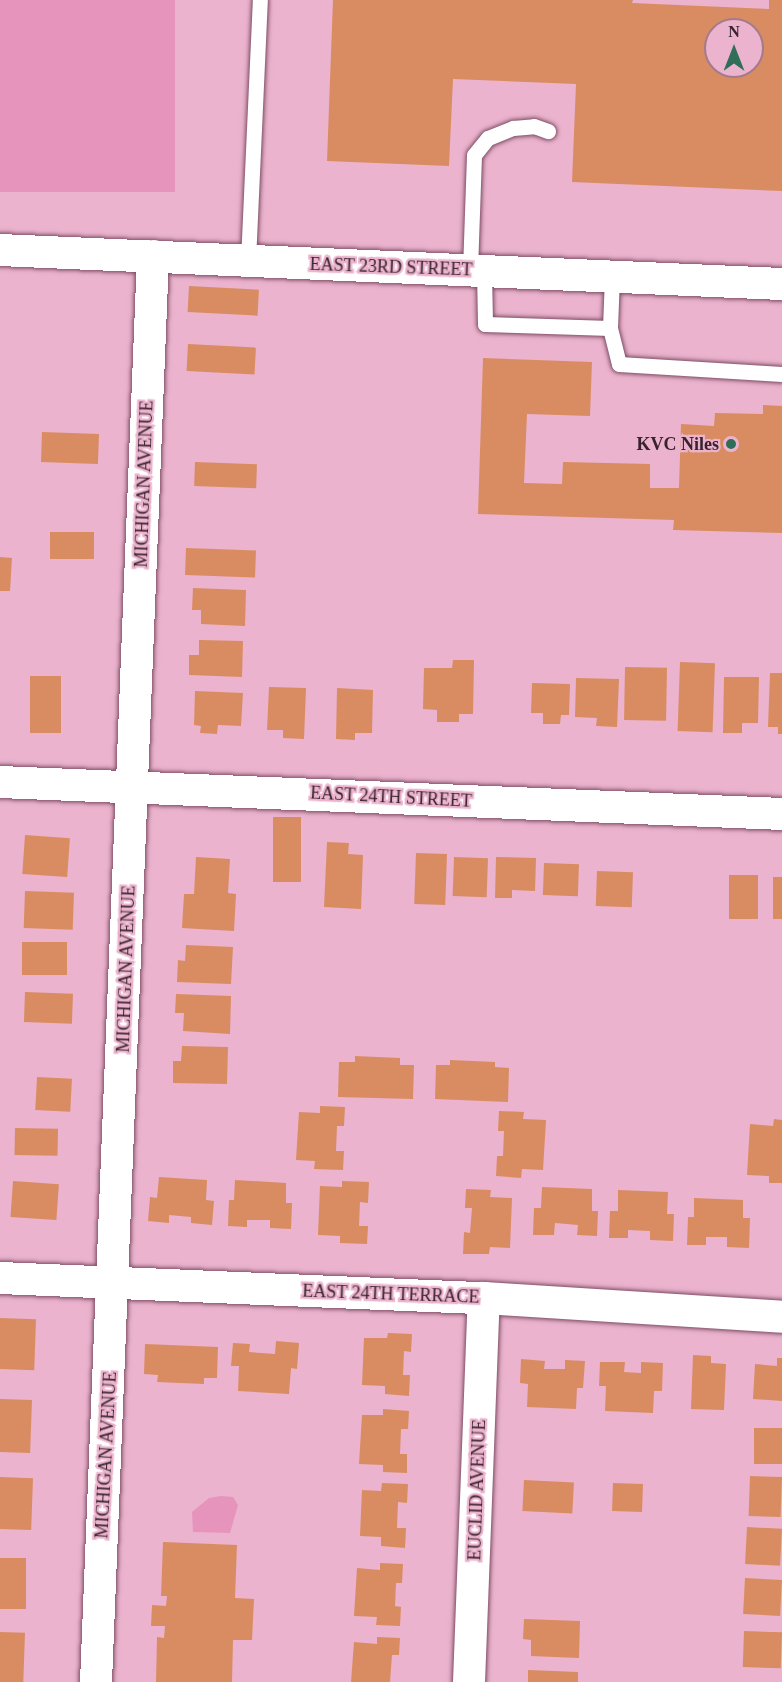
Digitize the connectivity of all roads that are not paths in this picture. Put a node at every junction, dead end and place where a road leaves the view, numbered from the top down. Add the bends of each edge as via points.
1 (260, 0) edge
2 (548, 131) dead end
3 (0, 250) edge
4 (153, 256) junction
5 (248, 261) junction
6 (477, 271) junction
7 (612, 277) junction
8 (782, 284) edge
9 (610, 328) junction
10 (782, 374) edge
11 (0, 782) edge
12 (133, 785) junction
13 (782, 814) edge
14 (0, 1278) edge
15 (114, 1282) junction
16 (484, 1298) junction
17 (782, 1317) edge
18 (96, 1682) edge
19 (469, 1682) edge

1 - 5 lane
2 - 6 lane via 534,126 513,128 488,138 474,155
3 - 4 street, EAST 23RD STREET
4 - 5 street, EAST 23RD STREET
4 - 12 street, MICHIGAN AVENUE
5 - 6 street, EAST 23RD STREET
6 - 7 street, EAST 23RD STREET
6 - 9 lane via 485,324
7 - 8 street, EAST 23RD STREET
7 - 9 lane
9 - 10 lane via 619,364
11 - 12 street, EAST 24TH STREET
12 - 13 street, EAST 24TH STREET
12 - 15 street, MICHIGAN AVENUE
14 - 15 street, EAST 24TH TERRACE
15 - 16 street, EAST 24TH TERRACE
15 - 18 street, MICHIGAN AVENUE
16 - 17 street, EAST 24TH TERRACE
16 - 19 street, EUCLID AVENUE

